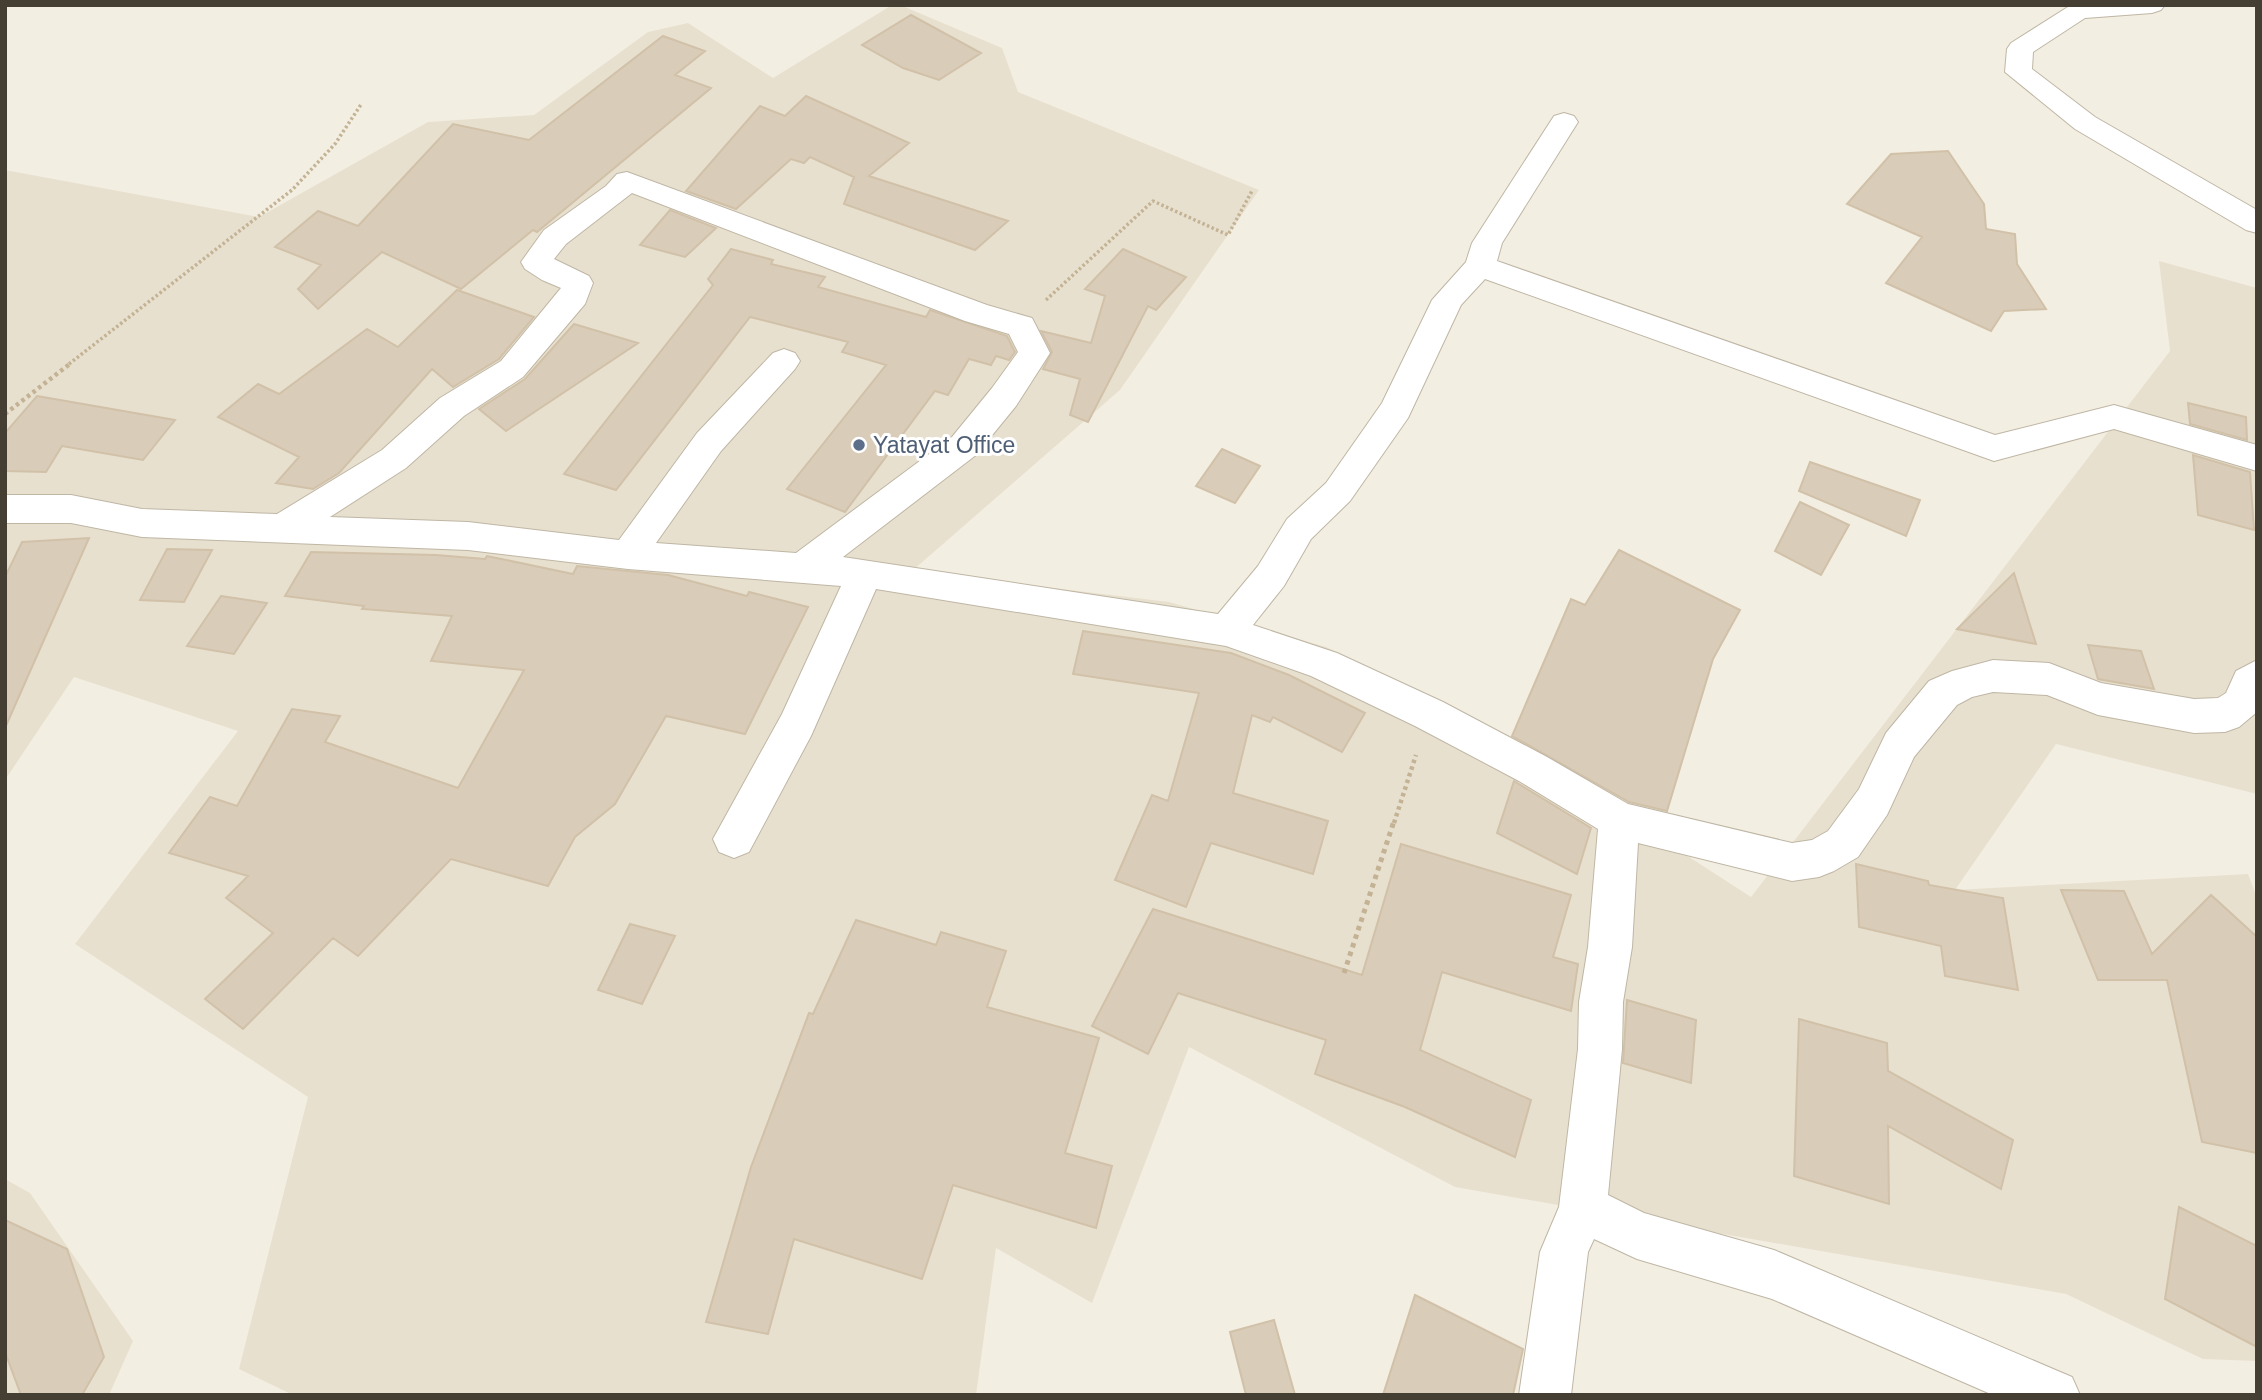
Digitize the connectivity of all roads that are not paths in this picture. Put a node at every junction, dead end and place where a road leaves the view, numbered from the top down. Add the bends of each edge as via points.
1 (2152, 5) edge
2 (1564, 122) dead end
3 (2257, 223) edge
4 (1480, 266) junction
5 (784, 361) dead end
6 (2257, 458) edge
7 (5, 509) edge
8 (284, 528) junction
9 (628, 555) junction
10 (804, 567) junction
11 (865, 573) junction
12 (1226, 631) junction
13 (2257, 676) edge
14 (1619, 820) junction
15 (734, 839) dead end
16 (1583, 1208) junction
17 (1545, 1395) edge
18 (2054, 1395) edge

1 - 3 street via 2079,11 2020,49 2018,72 2085,123
2 - 4 street via 1487,243
4 - 6 street via 1994,448 2115,417
4 - 12 street via 1448,300 1396,409 1338,492 1299,529 1271,576
5 - 9 street via 709,442
7 - 8 street via 71,509 142,523
8 - 9 street via 468,536
8 - 10 street via 394,458 452,407 512,369 574,296 578,283 536,262 555,237 627,181 1021,326 1034,353 964,446
9 - 10 street
10 - 11 street
11 - 12 street
11 - 15 street via 797,724
12 - 14 street via 1324,664 1429,714
13 - 14 street via 2249,682 2242,703 2225,715 2193,716 2098,699 2049,679 1993,676 1965,682 1943,693 1930,708 1900,745 1863,819 1843,844 1819,858 1792,863
14 - 16 street
16 - 17 street via 1564,1252
16 - 18 street via 1637,1235 1774,1275

